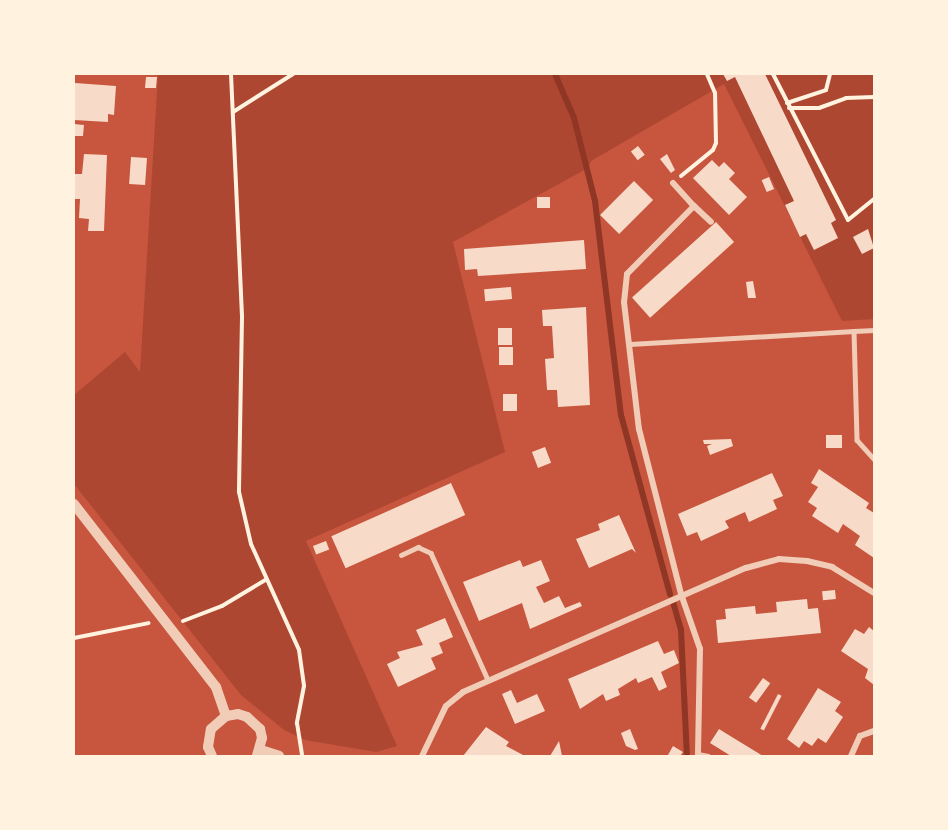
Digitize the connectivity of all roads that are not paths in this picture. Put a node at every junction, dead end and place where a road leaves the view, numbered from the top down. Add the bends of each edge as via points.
1 (673, 183) road end
2 (694, 206) junction
3 (711, 222) dead end
4 (874, 330) edge
5 (854, 331) junction
6 (630, 344) junction
7 (874, 459) edge
8 (74, 504) edge
9 (400, 555) dead end
10 (874, 593) edge
11 (681, 594) junction
12 (488, 680) junction
13 (225, 716) junction
14 (874, 731) edge
15 (259, 753) edge
16 (698, 755) edge
17 (212, 756) edge
18 (279, 756) edge
19 (422, 756) edge
20 (708, 756) edge
21 (850, 756) edge

1 - 2 street
2 - 3 street
2 - 6 street via 627,274 624,302
4 - 5 lane
5 - 6 lane
5 - 7 lane via 857,440
6 - 11 street via 639,429
8 - 13 street via 216,687
9 - 12 lane via 418,547 431,553
10 - 11 street via 832,567 779,559
11 - 12 street
11 - 16 street via 700,649
12 - 19 street via 446,706
13 - 15 street via 238,714 254,722 262,738
13 - 17 street via 211,729 208,747
14 - 21 street via 854,742
15 - 18 street
16 - 20 lane

